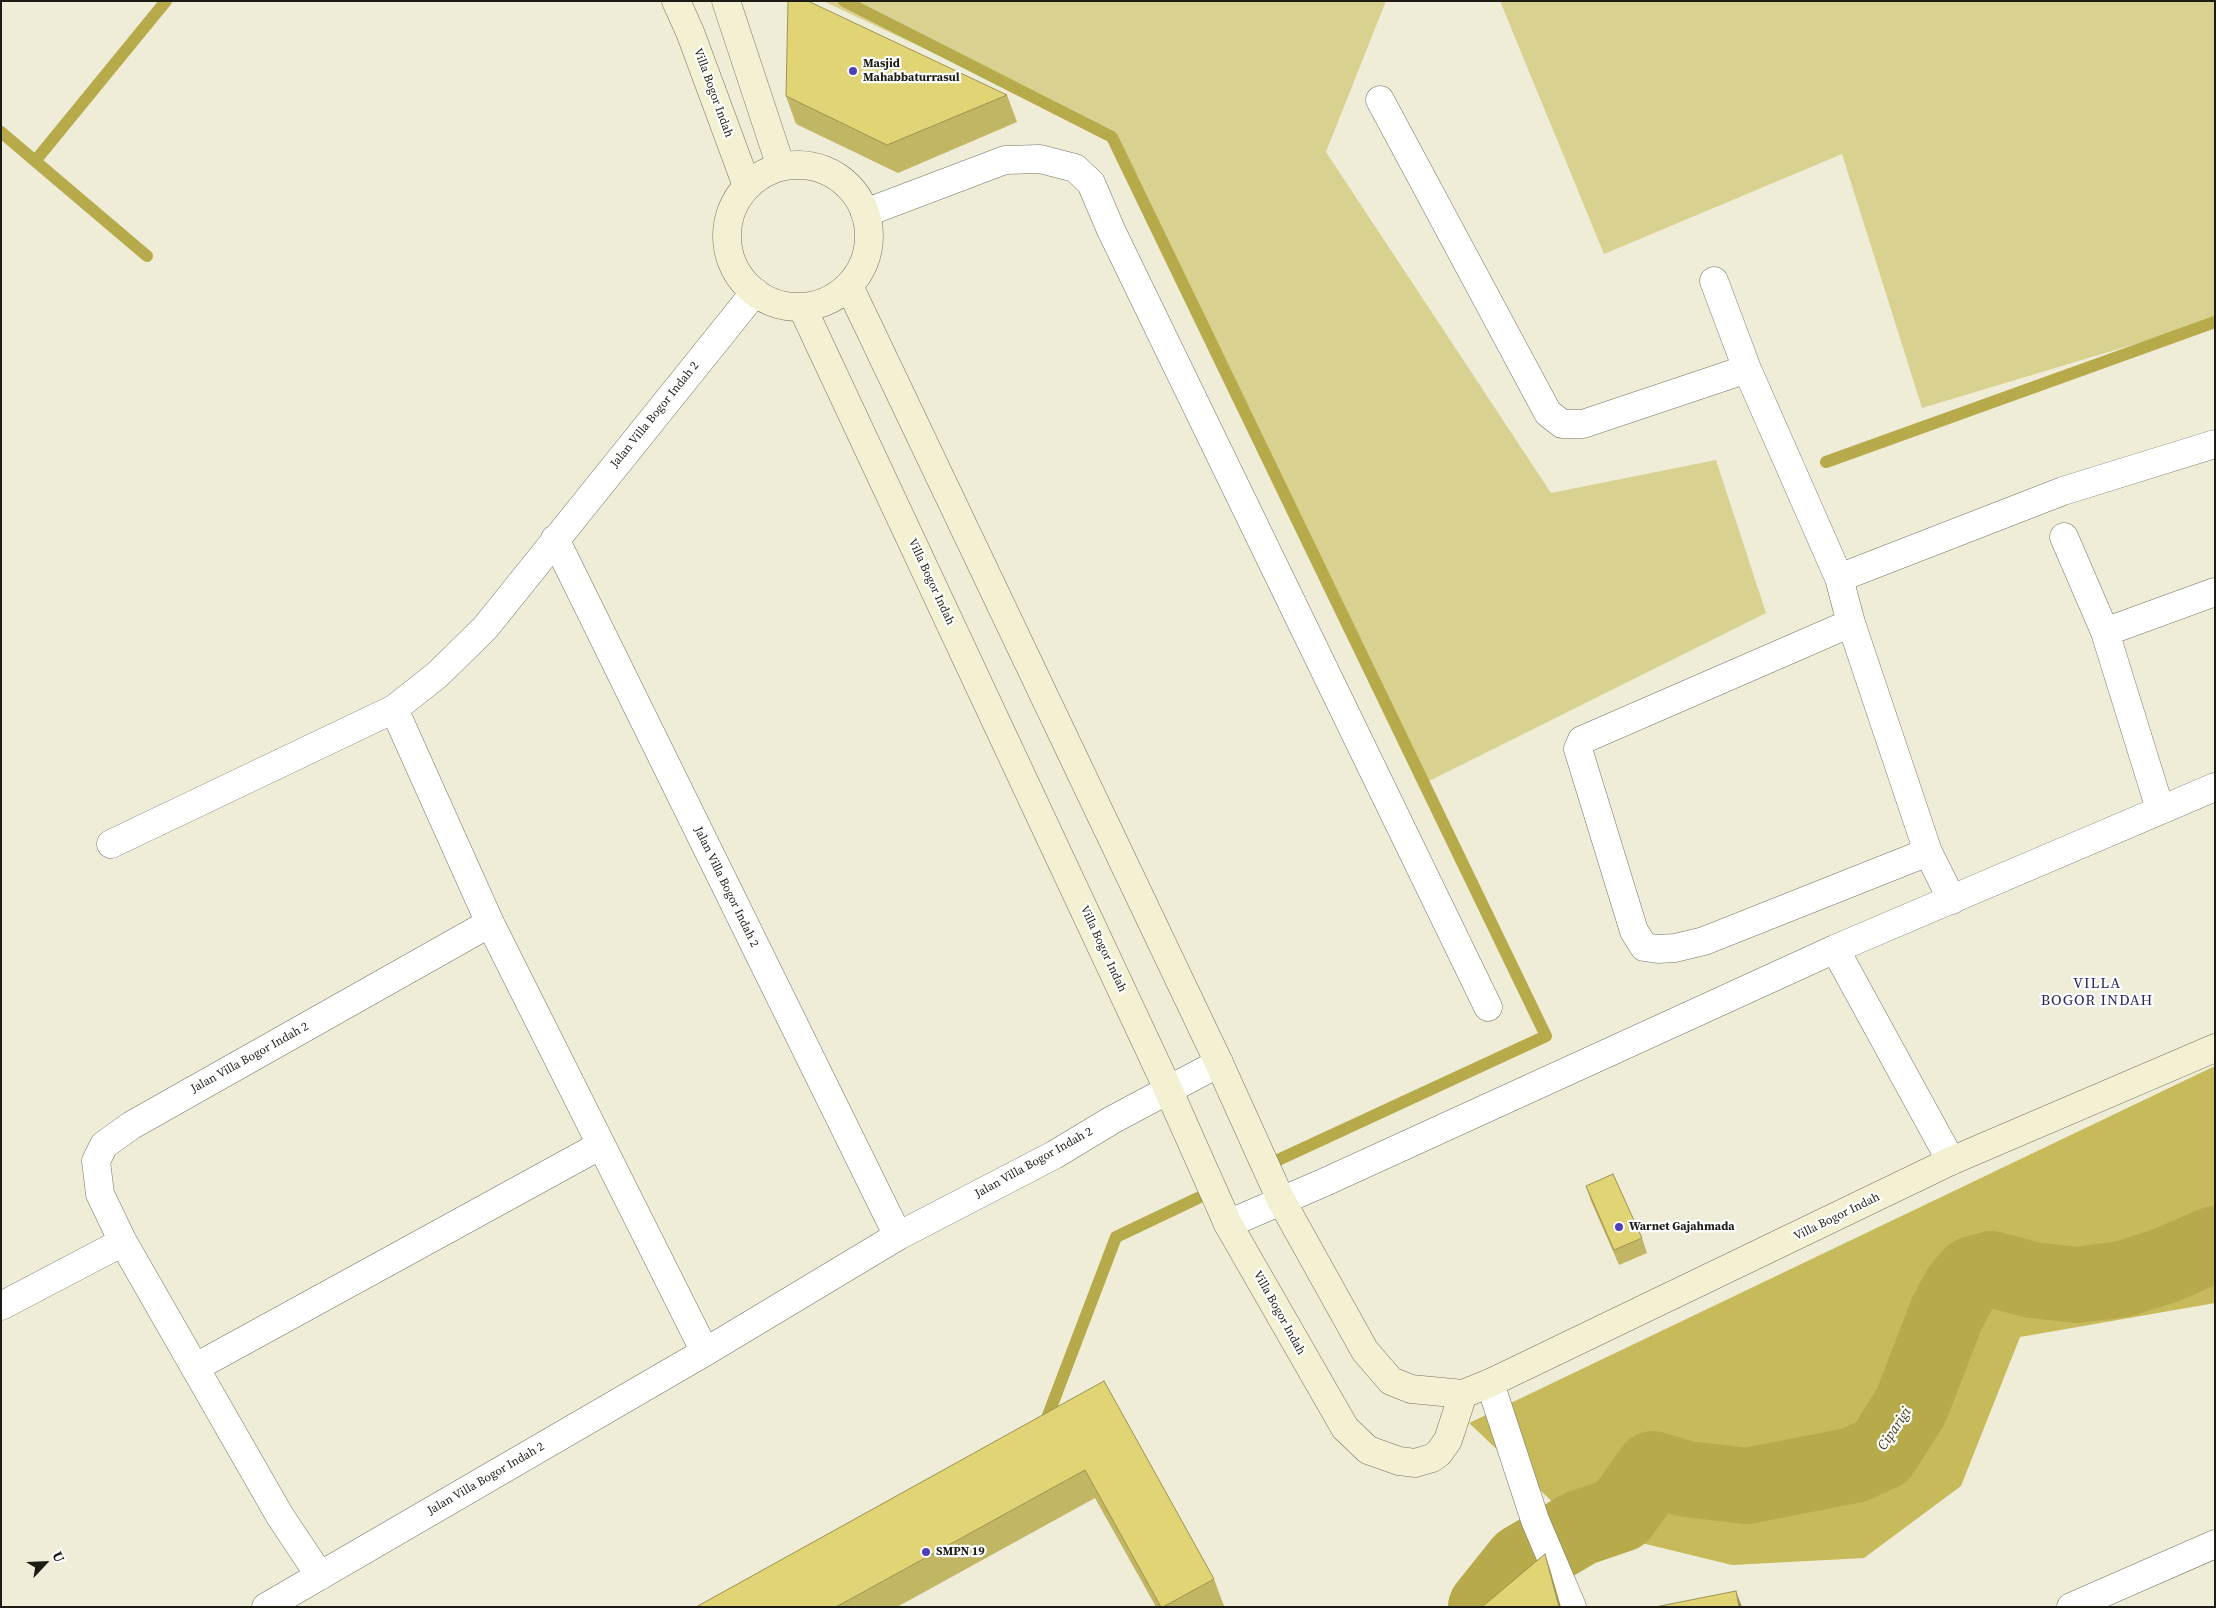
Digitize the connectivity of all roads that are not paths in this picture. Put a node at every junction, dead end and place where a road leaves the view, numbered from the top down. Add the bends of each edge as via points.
1 (676, 1) edge
2 (728, 8) edge
3 (690, 32) junction
4 (1380, 100) dead end
5 (781, 167) junction
6 (747, 186) junction
7 (865, 213) junction
8 (1714, 282) dead end
9 (849, 286) junction
10 (755, 292) junction
11 (802, 307) junction
12 (1747, 369) junction
13 (2215, 444) edge
14 (2064, 537) dead end
15 (555, 539) junction
16 (1839, 578) junction
17 (2215, 592) edge
18 (1851, 623) junction
19 (2105, 632) junction
20 (394, 709) junction
21 (2215, 787) edge
22 (2160, 809) junction
23 (111, 844) dead end
24 (1928, 852) junction
25 (1952, 900) junction
26 (490, 924) junction
27 (1835, 949) junction
28 (1488, 1007) dead end
29 (2215, 1048) edge
30 (1219, 1063) junction
31 (1168, 1089) junction
32 (600, 1145) junction
33 (1951, 1162) junction
34 (1281, 1200) junction
35 (1228, 1224) junction
36 (898, 1236) junction
37 (123, 1242) junction
38 (1, 1306) edge
39 (705, 1352) junction
40 (196, 1367) junction
41 (1490, 1384) junction
42 (1463, 1394) junction
43 (2215, 1544) edge
44 (320, 1576) junction
45 (266, 1607) edge
46 (1572, 1607) edge
47 (2071, 1607) edge

1 - 3 street, Villa Bogor Indah
2 - 3 street
2 - 5 street
3 - 6 street, Villa Bogor Indah
4 - 12 street via 1548,412 1562,424 1583,424
5 - 6 street via 763,174
5 - 7 street via 816,167 832,174 846,184
6 - 10 street via 729,221 727,241 738,272
7 - 9 street via 869,232 867,251 861,270
7 - 28 street via 1004,160 1040,159 1075,168 1091,183 1115,239
8 - 12 street
9 - 11 street via 835,297
9 - 30 street, Villa Bogor Indah
10 - 11 street via 769,301
10 - 15 street, Jalan Villa Bogor Indah 2
11 - 31 street, Villa Bogor Indah
12 - 16 street
13 - 16 street via 2062,491
14 - 19 street
15 - 20 street, Jalan Villa Bogor Indah 2 via 485,628 437,675
15 - 36 street, Jalan Villa Bogor Indah 2
16 - 18 street
17 - 19 street
18 - 24 street
18 - 24 street via 1582,740 1578,749 1634,931 1644,947 1674,948 1704,941
19 - 22 street
20 - 23 street, Jalan Villa Bogor Indah 2
20 - 26 street
21 - 22 street
22 - 25 street
24 - 25 street
25 - 27 street
26 - 32 street
26 - 37 street, Jalan Villa Bogor Indah 2 via 132,1125 104,1145 96,1161 100,1194
27 - 33 street
27 - 34 street
29 - 33 street, Villa Bogor Indah
30 - 31 street, Jalan Villa Bogor Indah 2
30 - 34 street, Villa Bogor Indah
31 - 35 street, Villa Bogor Indah
31 - 36 street, Jalan Villa Bogor Indah 2 via 1054,1155
32 - 39 street
32 - 40 street
33 - 41 street, Villa Bogor Indah
34 - 35 street
34 - 42 street, Villa Bogor Indah via 1365,1351 1391,1381 1411,1389
35 - 42 street, Villa Bogor Indah via 1345,1428 1368,1450 1414,1463 1432,1458 1448,1440
36 - 39 street, Jalan Villa Bogor Indah 2
37 - 38 street
37 - 40 street, Jalan Villa Bogor Indah 2
39 - 44 street, Jalan Villa Bogor Indah 2
40 - 44 street, Jalan Villa Bogor Indah 2 via 280,1516
41 - 42 street, Villa Bogor Indah
41 - 46 street via 1535,1520
43 - 47 street
44 - 45 street, Jalan Villa Bogor Indah 2

